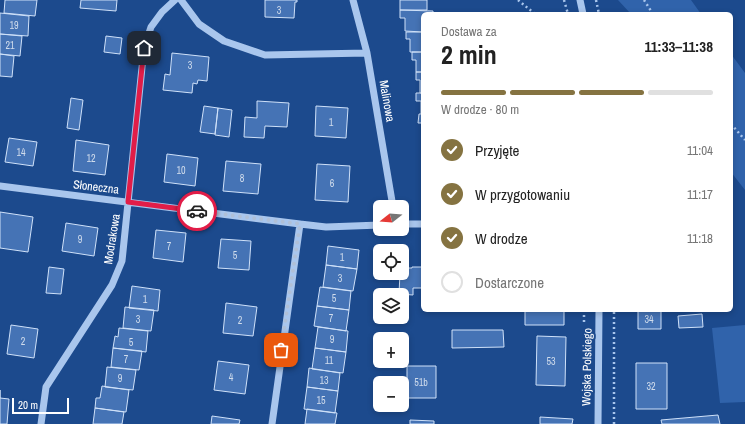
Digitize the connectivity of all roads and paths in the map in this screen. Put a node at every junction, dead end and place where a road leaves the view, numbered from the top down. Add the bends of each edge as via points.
1 (176, 0) edge
2 (181, 0) edge
3 (353, 0) edge
4 (518, 0) edge
5 (564, 0) edge
6 (580, 0) edge
7 (596, 0) edge
8 (644, 0) edge
9 (533, 12) edge
10 (567, 12) edge
11 (583, 12) edge
12 (599, 12) edge
13 (651, 12) edge
14 (367, 53) junction
15 (733, 126) edge
16 (745, 140) edge
17 (0, 186) edge
18 (392, 200) edge
19 (128, 202) junction
20 (300, 224) junction
21 (409, 224) edge
22 (421, 224) edge
23 (373, 225) edge
24 (599, 312) edge
25 (614, 312) edge
26 (41, 424) edge
27 (272, 424) edge
28 (598, 424) edge
29 (614, 424) edge

1 - 19 street, Modrakowa via 162,12 151,27 144,48
2 - 14 street via 199,24 224,41 265,55
3 - 14 street, Malinowa
4 - 9 path
5 - 10 path
6 - 11 street
7 - 12 path
8 - 13 path
14 - 18 street, Malinowa
15 - 16 path
17 - 19 street, Słoneczna
19 - 20 street, Słoneczna
19 - 26 street, Modrakowa via 122,260 112,285 46,387
20 - 23 street, Słoneczna via 326,227
20 - 27 street
21 - 22 street
24 - 28 street, Wojska Polskiego
25 - 29 path

